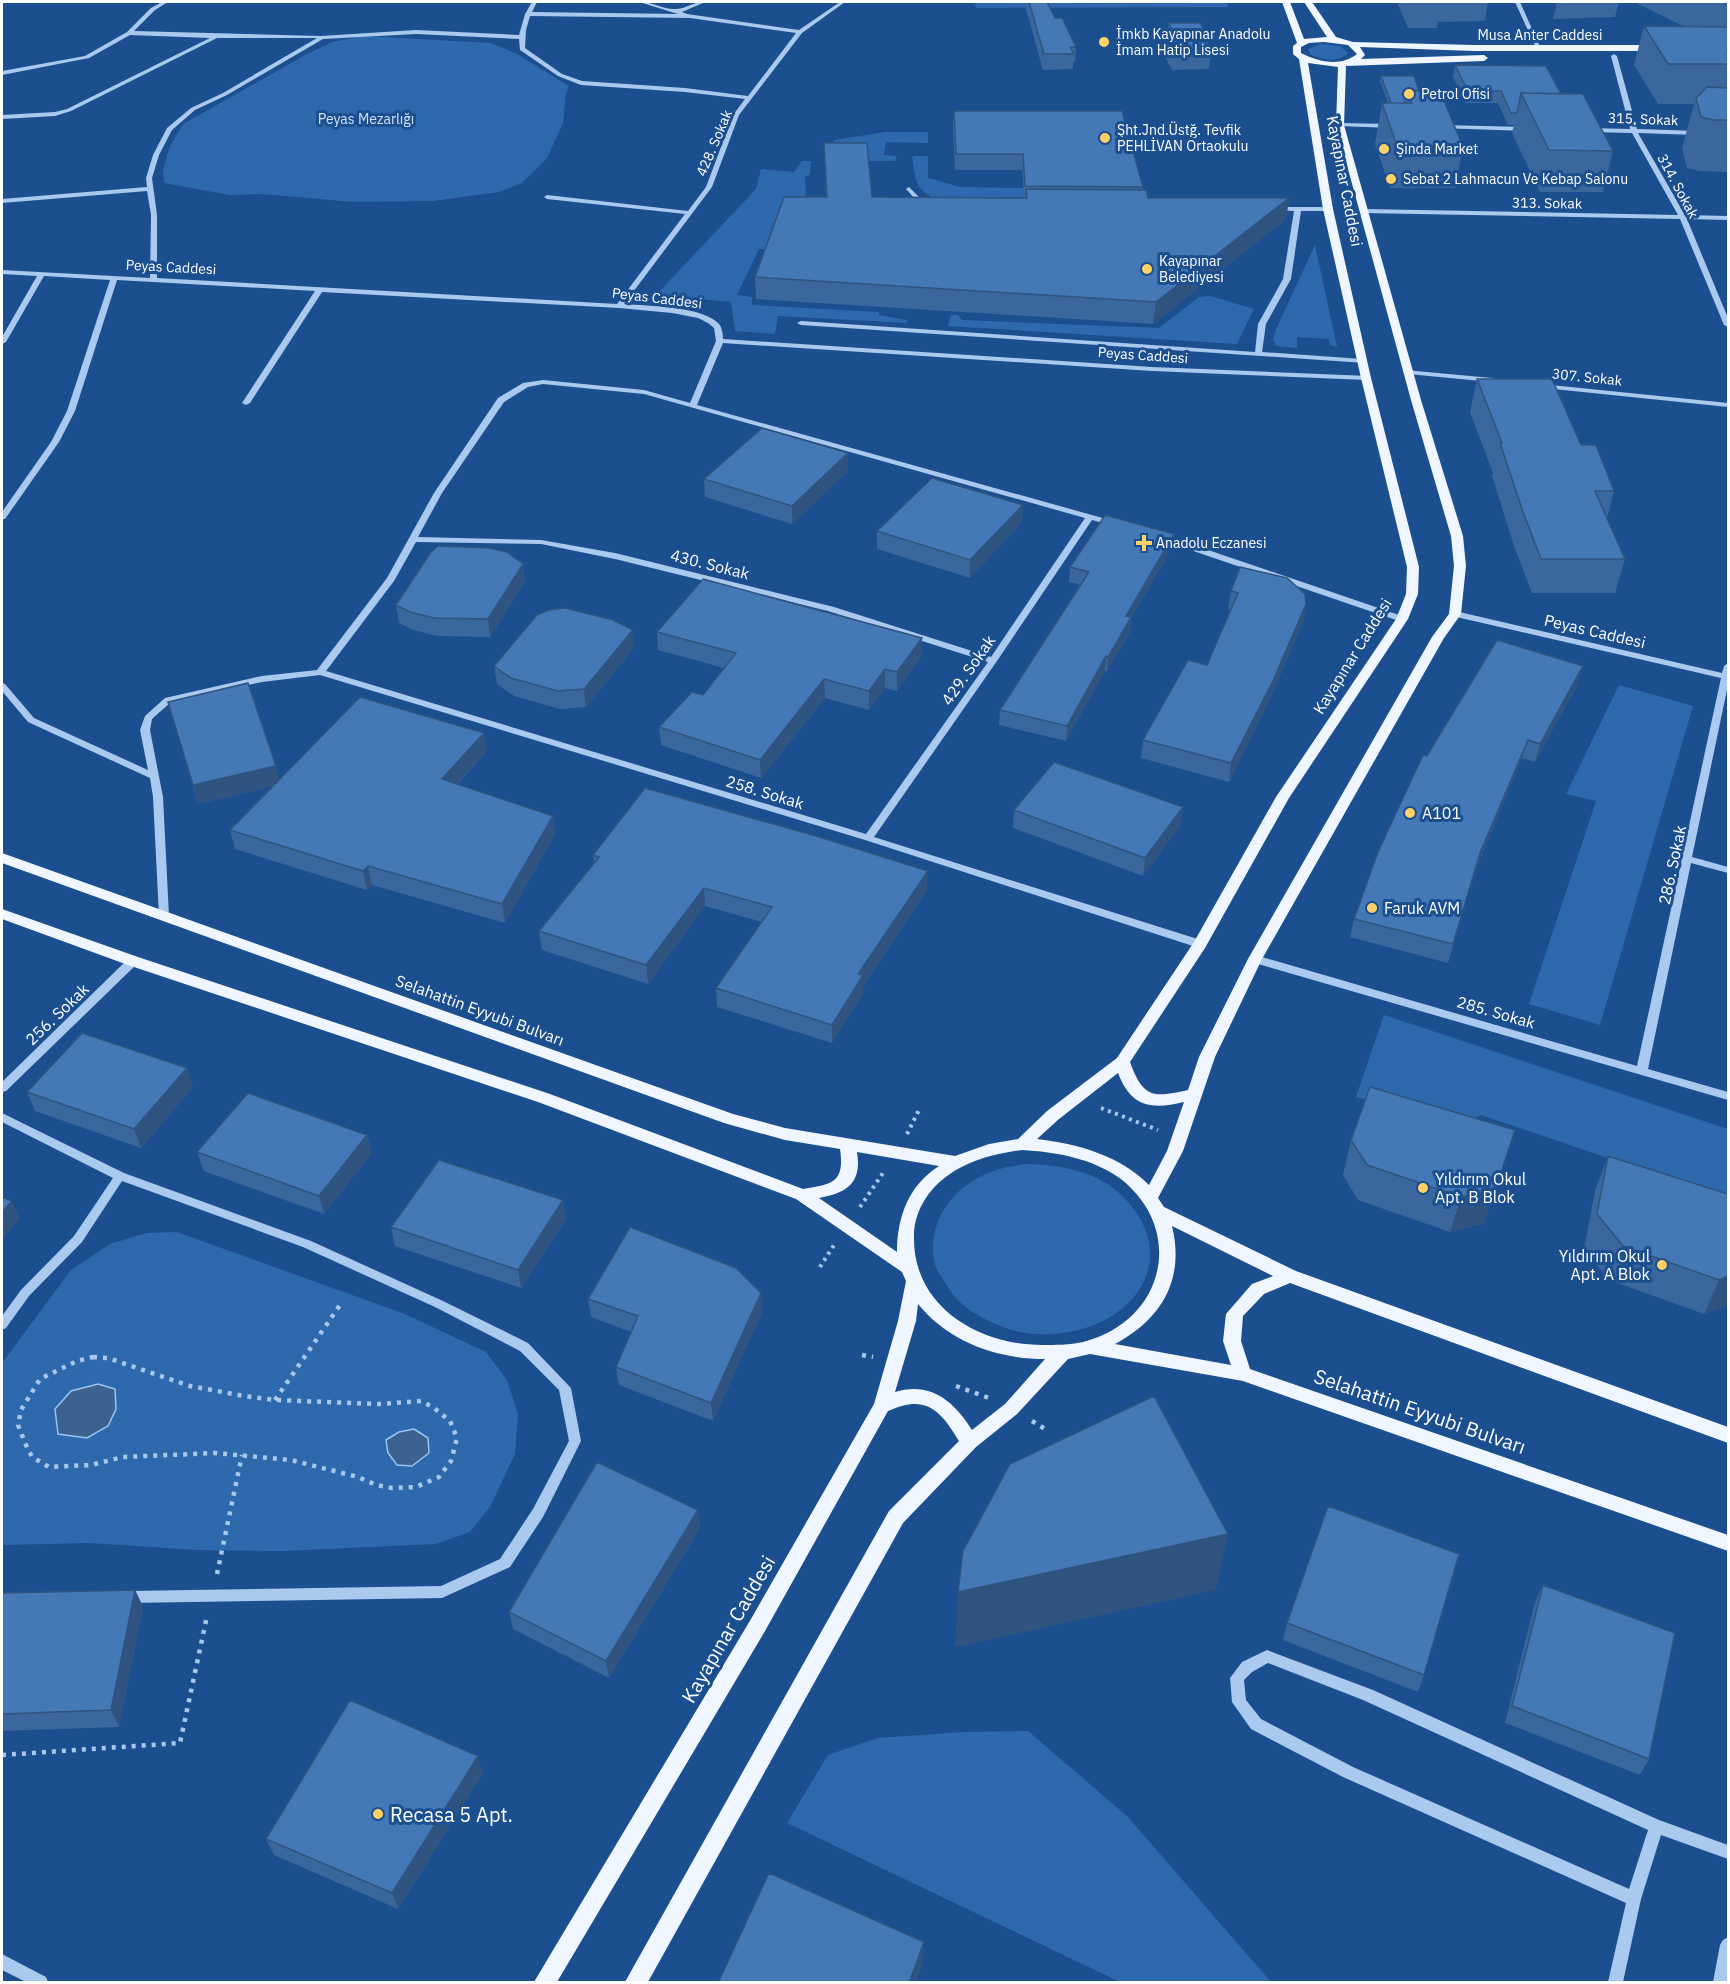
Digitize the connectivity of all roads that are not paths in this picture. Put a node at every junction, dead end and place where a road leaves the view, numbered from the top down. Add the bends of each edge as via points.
1 (165, 2) edge
2 (534, 2) edge
3 (642, 2) edge
4 (701, 2) edge
5 (843, 2) edge
6 (1286, 2) edge
7 (1308, 2) edge
8 (1517, 2) edge
9 (678, 11) junction
10 (528, 14) junction
11 (690, 16) junction
12 (800, 32) junction
13 (129, 33) junction
14 (217, 36) junction
15 (321, 36) junction
16 (520, 37) junction
17 (1333, 39) junction
18 (1301, 43) junction
19 (1351, 44) junction
20 (1539, 48) junction
21 (1670, 48) edge
22 (1614, 56) junction
23 (1660, 56) edge
24 (1303, 58) junction
25 (1347, 63) junction
26 (2, 73) edge
27 (750, 98) junction
28 (2, 117) edge
29 (1340, 125) junction
30 (1396, 126) edge
31 (1432, 126) edge
32 (1539, 129) edge
33 (1575, 129) edge
34 (1634, 131) junction
35 (1705, 133) edge
36 (151, 189) junction
37 (909, 189) dead end
38 (547, 197) dead end
39 (2, 201) edge
40 (933, 203) edge
41 (1263, 209) edge
42 (1298, 209) junction
43 (1328, 209) junction
44 (1364, 212) junction
45 (690, 213) junction
46 (1683, 218) junction
47 (1728, 218) edge
48 (2, 272) edge
49 (42, 274) junction
50 (115, 277) junction
51 (153, 279) junction
52 (320, 289) junction
53 (619, 306) junction
54 (801, 323) dead end
55 (1728, 325) edge
56 (720, 340) junction
57 (2, 342) edge
58 (1258, 354) junction
59 (1362, 361) junction
60 (1408, 372) junction
61 (1366, 378) junction
62 (1498, 381) edge
63 (1533, 385) edge
64 (246, 403) dead end
65 (693, 405) junction
66 (1728, 405) edge
67 (2, 517) edge
68 (1090, 517) junction
69 (1123, 526) edge
70 (1155, 535) edge
71 (412, 539) junction
72 (1455, 614) junction
73 (1402, 619) junction
74 (993, 661) junction
75 (1728, 666) edge
76 (320, 672) junction
77 (1727, 677) edge
78 (2, 686) edge
79 (154, 776) junction
80 (868, 838) junction
81 (2, 858) edge
82 (1689, 859) junction
83 (1728, 870) edge
84 (2, 914) edge
85 (164, 916) junction
86 (1200, 944) junction
87 (1255, 959) junction
88 (133, 961) junction
89 (1122, 1062) junction
90 (1642, 1070) junction
91 (2, 1088) edge
92 (1194, 1094) junction
93 (1728, 1096) edge
94 (2, 1117) edge
95 (1022, 1144) junction
96 (848, 1146) junction
97 (955, 1162) junction
98 (120, 1176) junction
99 (802, 1195) junction
100 (1154, 1205) junction
101 (910, 1275) junction
102 (1290, 1276) junction
103 (2, 1325) edge
104 (1090, 1347) junction
105 (1062, 1353) junction
106 (1243, 1374) junction
107 (882, 1406) junction
108 (1728, 1435) edge
109 (970, 1442) junction
110 (1728, 1543) edge
111 (118, 1597) edge
112 (1656, 1826) junction
113 (1728, 1852) edge
114 (1634, 1899) junction
115 (1728, 1945) edge
116 (2, 1962) edge
117 (41, 1983) edge
118 (545, 1983) edge
119 (636, 1983) edge
120 (1615, 1983) edge
121 (1720, 1983) edge

1 - 13 street
2 - 10 street
3 - 9 street
4 - 9 street
5 - 12 street, 428. Sokak
6 - 18 main road
7 - 17 main road
8 - 20 street
9 - 11 street
10 - 11 street
10 - 16 street
11 - 12 street
12 - 27 street, 428. Sokak
13 - 14 street
13 - 26 street via 87,57
14 - 15 street
14 - 28 street via 69,110
15 - 16 street via 416,32
15 - 36 street via 179,118 156,155
16 - 27 street via 522,49 560,75 580,83
17 - 18 main road
17 - 19 main road, Musa Anter Caddesi
18 - 24 main road, Kayapınar Caddesi via 1295,50
19 - 20 main road, Musa Anter Caddesi
19 - 25 main road, Kayapınar Caddesi via 1361,55
20 - 21 main road, Musa Anter Caddesi
22 - 23 main road, Musa Anter Caddesi
22 - 25 main road, Musa Anter Caddesi
22 - 34 street, 314. Sokak
24 - 25 main road, Musa Anter Caddesi via 1321,64
24 - 43 main road, Kayapınar Caddesi
25 - 29 main road, Kayapınar Caddesi
27 - 45 street, 428. Sokak via 736,115 709,187
29 - 30 street
29 - 44 main road, Kayapınar Caddesi
31 - 32 street
33 - 34 street, 315. Sokak
34 - 35 street, 315. Sokak
34 - 46 street, 314. Sokak
36 - 39 street
36 - 51 street
37 - 40 street via 917,198
38 - 45 street
41 - 42 street
42 - 43 street
42 - 58 street via 1287,279 1262,324
43 - 59 main road, Kayapınar Caddesi
44 - 46 street, 313. Sokak
44 - 60 main road, Kayapınar Caddesi
45 - 53 street, 428. Sokak
46 - 47 street, 313. Sokak
46 - 55 street, 314. Sokak
48 - 49 street, Peyas Caddesi
49 - 50 street, Peyas Caddesi
49 - 57 street
50 - 51 street, Peyas Caddesi
50 - 67 street via 71,411 55,442
51 - 52 street, Peyas Caddesi
52 - 53 street, Peyas Caddesi
52 - 64 street
53 - 56 street, Peyas Caddesi via 709,318 717,327
54 - 58 street
56 - 61 street, Peyas Caddesi via 1152,369
56 - 65 street
58 - 59 street
59 - 61 main road, Kayapınar Caddesi
60 - 62 street
60 - 72 main road, Kayapınar Caddesi via 1457,536 1460,566
61 - 73 main road, Kayapınar Caddesi via 1413,567 1412,594
63 - 66 street, 307. Sokak
65 - 68 street
65 - 71 street via 644,392 543,382 526,385 501,400
68 - 69 street
68 - 74 street, 429. Sokak
70 - 73 street
71 - 74 street, 430. Sokak via 541,542 615,556 831,609
71 - 76 street via 391,579
72 - 77 street, Peyas Caddesi
72 - 87 main road via 1438,637
73 - 86 main road, Kayapınar Caddesi via 1283,797
74 - 80 street, 429. Sokak
75 - 77 street, 286. Sokak
76 - 79 street via 262,679 168,700 148,718 145,730
76 - 80 street, 258. Sokak
77 - 82 street, 286. Sokak
78 - 79 street via 31,720
79 - 85 street
80 - 86 street, 258. Sokak
81 - 85 main road, Selahattin Eyyubi Bulvarı
82 - 83 street
82 - 90 street, 286. Sokak
84 - 88 main road
85 - 96 main road, Selahattin Eyyubi Bulvarı via 730,1119
86 - 89 main road, Kayapınar Caddesi
87 - 90 street, 285. Sokak
87 - 92 main road
88 - 91 street, 256. Sokak
88 - 99 main road via 544,1098
89 - 92 main road via 1128,1083 1144,1098 1165,1101
89 - 95 main road, Kayapınar Caddesi
90 - 93 street, 285. Sokak
92 - 100 main road
94 - 98 street
95 - 97 main road, Kayapınar Caddesi via 986,1149
95 - 100 main road, Kayapınar Caddesi via 1059,1146 1095,1157 1126,1175
96 - 97 main road, Selahattin Eyyubi Bulvarı
96 - 99 main road via 850,1166 845,1182 831,1190
97 - 101 main road, Kayapınar Caddesi via 929,1182 911,1208 903,1237
98 - 103 street via 78,1239 25,1293
98 - 111 street via 307,1244 524,1347 565,1389 575,1441 538,1513 505,1563 442,1592
99 - 101 main road
100 - 102 main road
100 - 104 main road via 1170,1244 1168,1276 1152,1306 1126,1330
101 - 105 main road via 936,1314 972,1338 1016,1351
101 - 107 main road, Kayapınar Caddesi via 907,1321
102 - 106 main road via 1258,1290 1235,1314 1232,1341
102 - 108 main road
104 - 105 main road
104 - 106 main road, Selahattin Eyyubi Bulvarı
105 - 109 main road via 1011,1409
106 - 110 main road, Selahattin Eyyubi Bulvarı
107 - 109 main road via 896,1398 916,1395 936,1400 953,1414
107 - 118 main road, Kayapınar Caddesi via 758,1625
109 - 119 main road via 896,1517
112 - 113 street
112 - 114 street
112 - 114 street via 1368,1695 1267,1656 1237,1678 1239,1701 1256,1724 1348,1772
114 - 120 street
115 - 121 street
116 - 117 street

